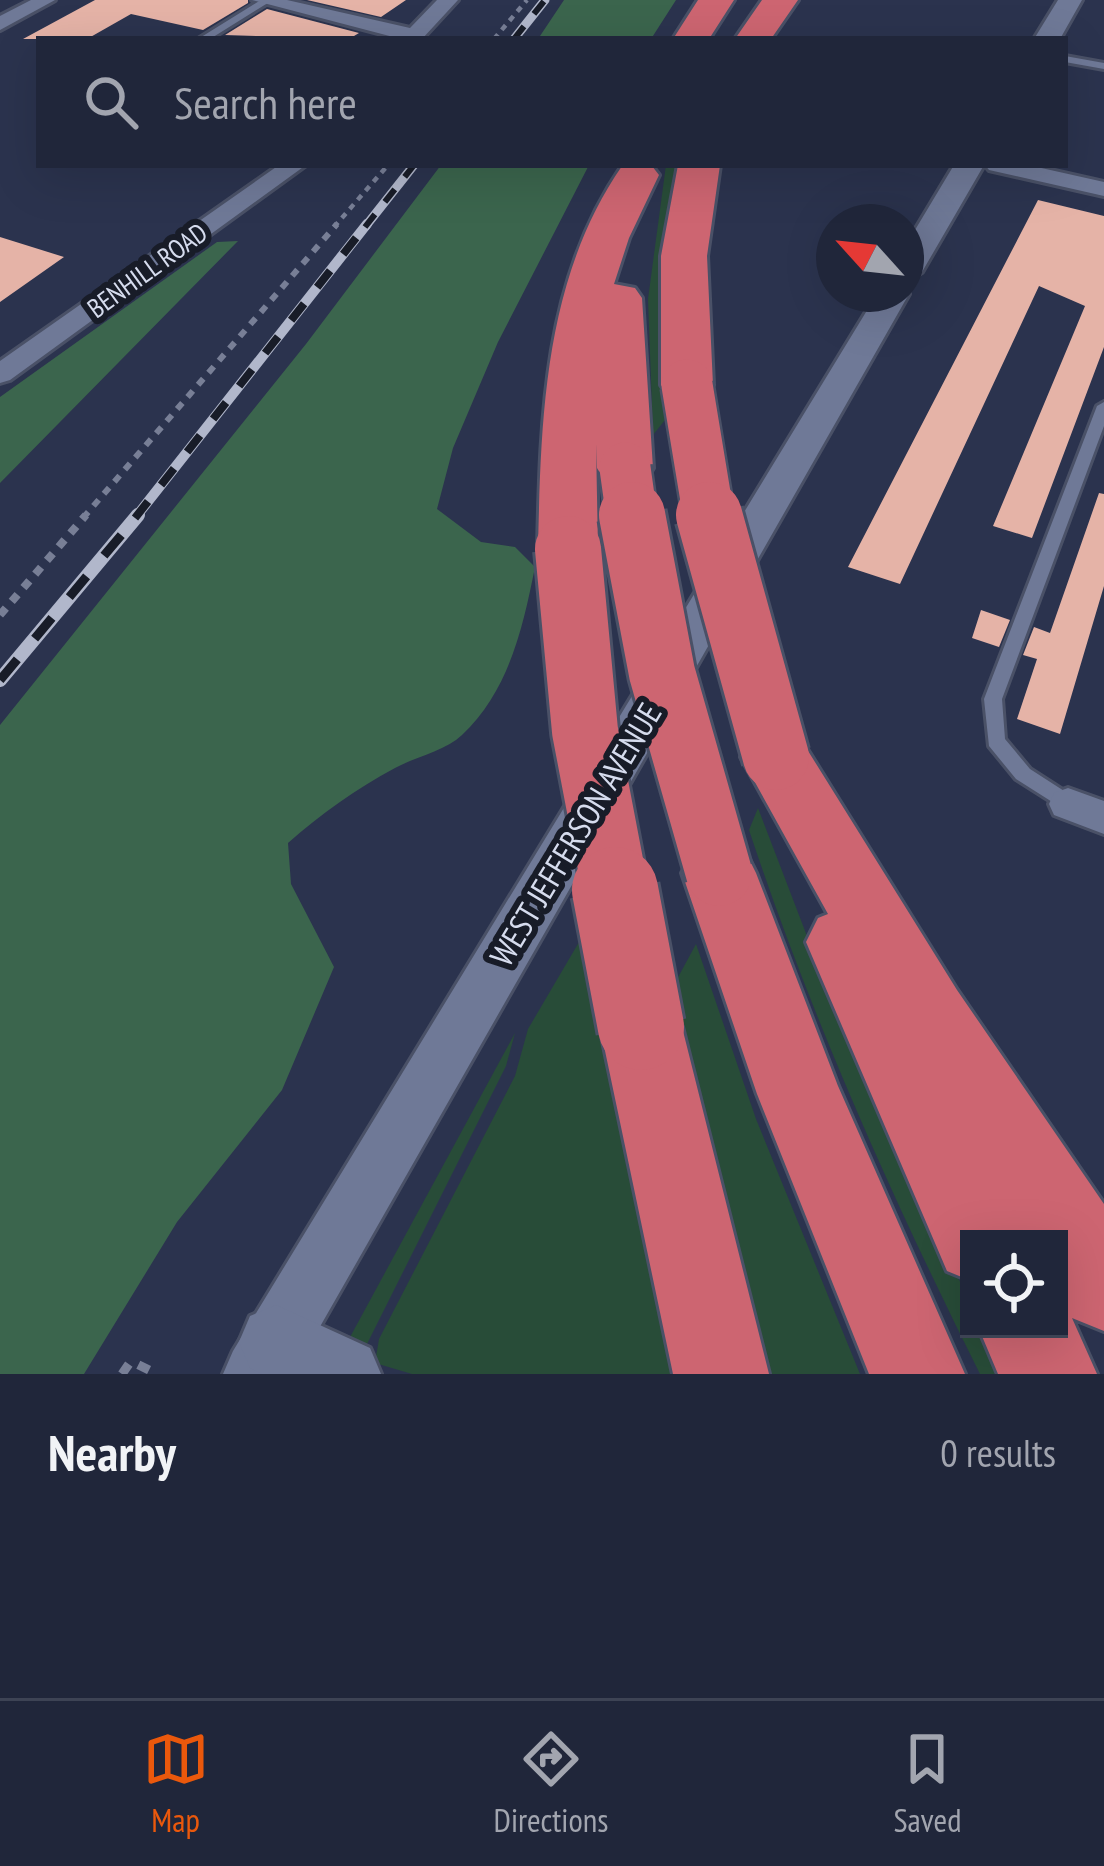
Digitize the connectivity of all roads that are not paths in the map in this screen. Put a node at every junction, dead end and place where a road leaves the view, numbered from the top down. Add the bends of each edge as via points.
1 (46, 0) edge
2 (264, 0) edge
3 (448, 0) edge
4 (716, 0) edge
5 (780, 0) edge
6 (1070, 0) edge
7 (0, 23) edge
8 (208, 36) edge
9 (409, 36) edge
10 (414, 36) edge
11 (693, 36) edge
12 (755, 36) edge
13 (1049, 36) edge
14 (1068, 60) edge
15 (1104, 66) edge
16 (289, 168) edge
17 (699, 168) edge
18 (967, 168) edge
19 (1010, 168) edge
20 (639, 170) edge
21 (1104, 189) edge
22 (924, 241) edge
23 (882, 312) edge
24 (0, 374) edge
25 (1104, 406) edge
26 (776, 757) junction
27 (1086, 811) edge
28 (976, 1230) edge
29 (1104, 1286) edge
30 (1030, 1338) edge
31 (266, 1358) edge
32 (344, 1374) edge
33 (721, 1374) edge
34 (917, 1374) edge
35 (1049, 1374) edge

1 - 7 street
2 - 8 lane
2 - 9 street
3 - 10 street
4 - 11 highway
5 - 12 highway
6 - 13 street
14 - 15 lane
16 - 24 street, BENHILL ROAD
17 - 26 highway, bridge via 684,256 688,386 714,545
18 - 22 street
19 - 21 street
20 - 33 highway, bridge via 597,261 582,333 568,453 568,549 588,753 640,1028
20 - 34 highway, bridge via 618,293 626,468 651,632 719,874 799,1094
23 - 31 street, WEST JEFFERSON AVENUE
25 - 27 lane via 993,699 996,741 1023,774
26 - 28 highway via 894,1058
26 - 29 highway via 928,1016
30 - 35 highway
31 - 32 main road

